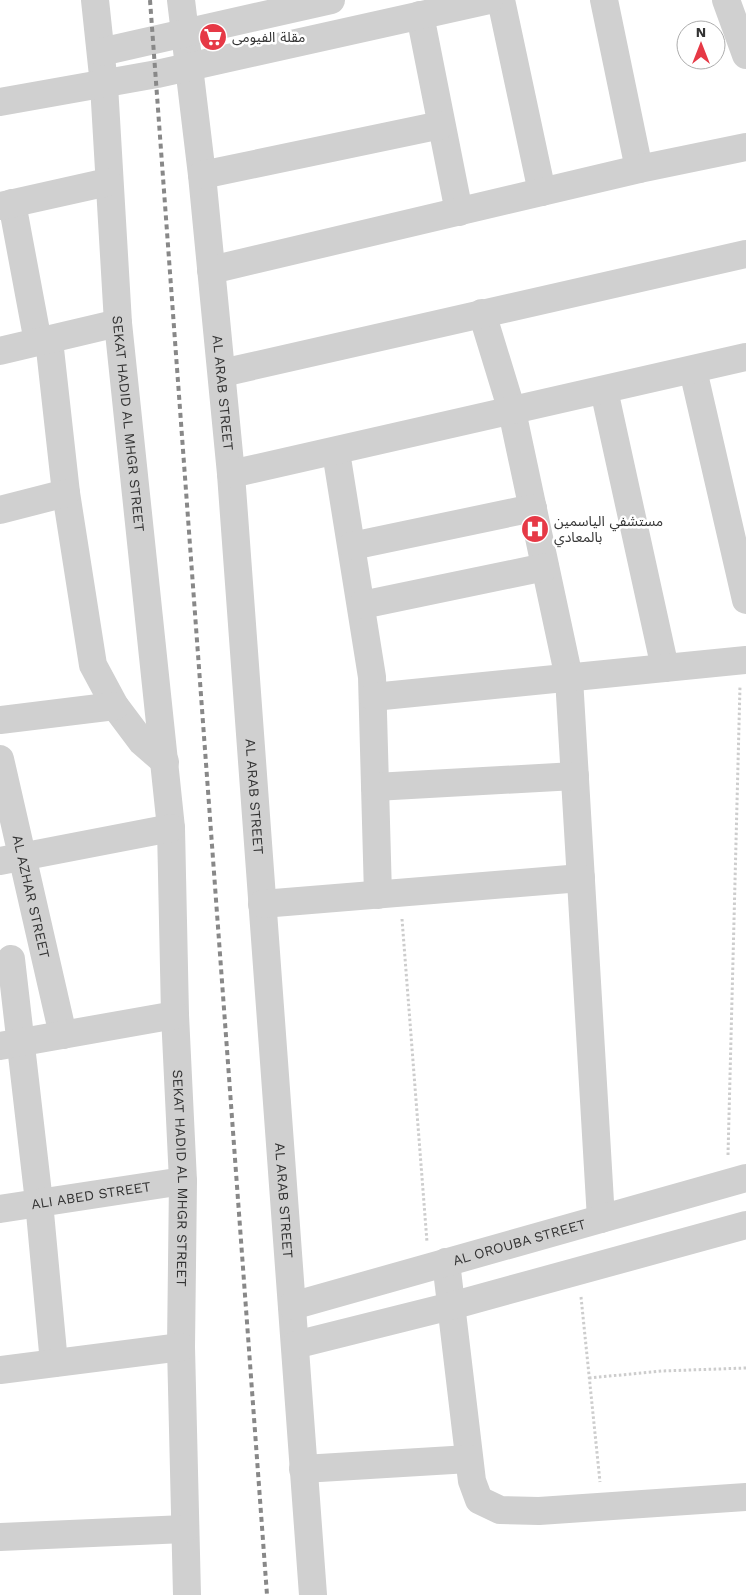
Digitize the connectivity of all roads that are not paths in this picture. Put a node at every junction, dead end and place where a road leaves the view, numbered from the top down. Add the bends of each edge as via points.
1 (95, 0) edge
2 (181, 0) edge
3 (331, 0) edge
4 (489, 0) edge
5 (501, 0) edge
6 (604, 0) edge
7 (726, 0) edge
8 (420, 15) junction
9 (184, 34) junction
10 (101, 52) junction
11 (746, 55) edge
12 (188, 67) junction
13 (104, 85) junction
14 (0, 102) edge
15 (441, 125) junction
16 (746, 148) edge
17 (640, 169) junction
18 (202, 176) junction
19 (108, 182) junction
20 (542, 192) junction
21 (6, 204) edge
22 (459, 212) junction
23 (746, 254) edge
24 (211, 270) junction
25 (482, 313) junction
26 (118, 323) junction
27 (44, 341) junction
28 (0, 351) edge
29 (746, 357) edge
30 (693, 370) junction
31 (222, 373) junction
32 (604, 390) junction
33 (512, 411) junction
34 (336, 452) junction
35 (231, 474) junction
36 (66, 493) junction
37 (533, 508) junction
38 (0, 510) edge
39 (352, 546) junction
40 (545, 566) junction
41 (746, 600) edge
42 (362, 605) junction
43 (743, 661) edge
44 (664, 668) junction
45 (569, 678) junction
46 (373, 697) junction
47 (115, 706) junction
48 (0, 720) edge
49 (0, 759) edge
50 (165, 762) junction
51 (575, 776) junction
52 (375, 787) junction
53 (171, 828) junction
54 (12, 859) edge
55 (581, 878) junction
56 (389, 894) junction
57 (262, 904) junction
58 (44, 956) junction
59 (5, 960) edge
60 (175, 1015) junction
61 (63, 1035) junction
62 (11, 1045) edge
63 (183, 1181) junction
64 (737, 1181) edge
65 (39, 1202) junction
66 (0, 1209) edge
67 (601, 1219) junction
68 (746, 1225) edge
69 (437, 1265) junction
70 (292, 1306) junction
71 (451, 1306) junction
72 (295, 1345) junction
73 (180, 1347) junction
74 (54, 1363) junction
75 (0, 1370) edge
76 (469, 1459) junction
77 (304, 1469) junction
78 (746, 1497) edge
79 (185, 1529) junction
80 (0, 1537) edge
81 (187, 1595) edge
82 (313, 1595) edge

1 - 10 street, SEKAT HADID AL MHGR STREET
2 - 9 street, AL ARAB STREET
3 - 9 street
4 - 8 street
5 - 20 street
6 - 17 street
7 - 11 street
8 - 12 street
8 - 15 street
9 - 10 street
9 - 12 street, AL ARAB STREET
10 - 13 street, SEKAT HADID AL MHGR STREET
12 - 13 street
12 - 18 street, AL ARAB STREET
13 - 14 street
13 - 19 street, SEKAT HADID AL MHGR STREET
15 - 18 street
15 - 22 street
16 - 17 street
17 - 20 street
18 - 24 street, AL ARAB STREET
19 - 21 street
19 - 26 street, SEKAT HADID AL MHGR STREET
20 - 22 street
21 - 27 street
22 - 24 street
23 - 25 street
24 - 31 street, AL ARAB STREET
25 - 31 street
25 - 33 street
26 - 27 street
26 - 50 street, SEKAT HADID AL MHGR STREET
27 - 28 street
27 - 36 street
29 - 30 street
30 - 32 street
30 - 41 street
31 - 35 street, AL ARAB STREET
32 - 33 street
32 - 44 street
33 - 34 street
33 - 37 street
34 - 35 street
34 - 39 street
35 - 57 street, AL ARAB STREET
36 - 38 street
36 - 47 street via 93,665
37 - 39 street
37 - 40 street
39 - 42 street
40 - 42 street
40 - 45 street
42 - 46 street
43 - 44 street
44 - 45 street
45 - 46 street
45 - 51 street
46 - 52 street
47 - 48 street
47 - 50 street via 142,742
49 - 54 street, AL AZHAR STREET
50 - 53 street, SEKAT HADID AL MHGR STREET
51 - 52 street
51 - 55 street
52 - 56 street
53 - 54 street
53 - 60 street, SEKAT HADID AL MHGR STREET
54 - 58 street, AL AZHAR STREET
55 - 56 street
55 - 67 street
56 - 57 street
57 - 70 street, AL ARAB STREET
58 - 59 street
58 - 61 street, AL AZHAR STREET
59 - 62 street
60 - 61 street
60 - 63 street, SEKAT HADID AL MHGR STREET
61 - 62 street
62 - 65 street
63 - 65 street, ALI ABED STREET
63 - 73 street, SEKAT HADID AL MHGR STREET
64 - 67 street, AL OROUBA STREET
65 - 66 street, ALI ABED STREET
65 - 74 street
67 - 69 street, AL OROUBA STREET
68 - 71 street
69 - 70 street, AL OROUBA STREET
69 - 71 street
70 - 72 street, AL ARAB STREET
71 - 72 street
71 - 76 street
72 - 77 street, AL ARAB STREET
73 - 74 street
73 - 79 street, SEKAT HADID AL MHGR STREET
74 - 75 street
76 - 77 street
76 - 78 street via 479,1500 500,1510 539,1511
77 - 82 street, AL ARAB STREET
79 - 80 street
79 - 81 street, SEKAT HADID AL MHGR STREET

